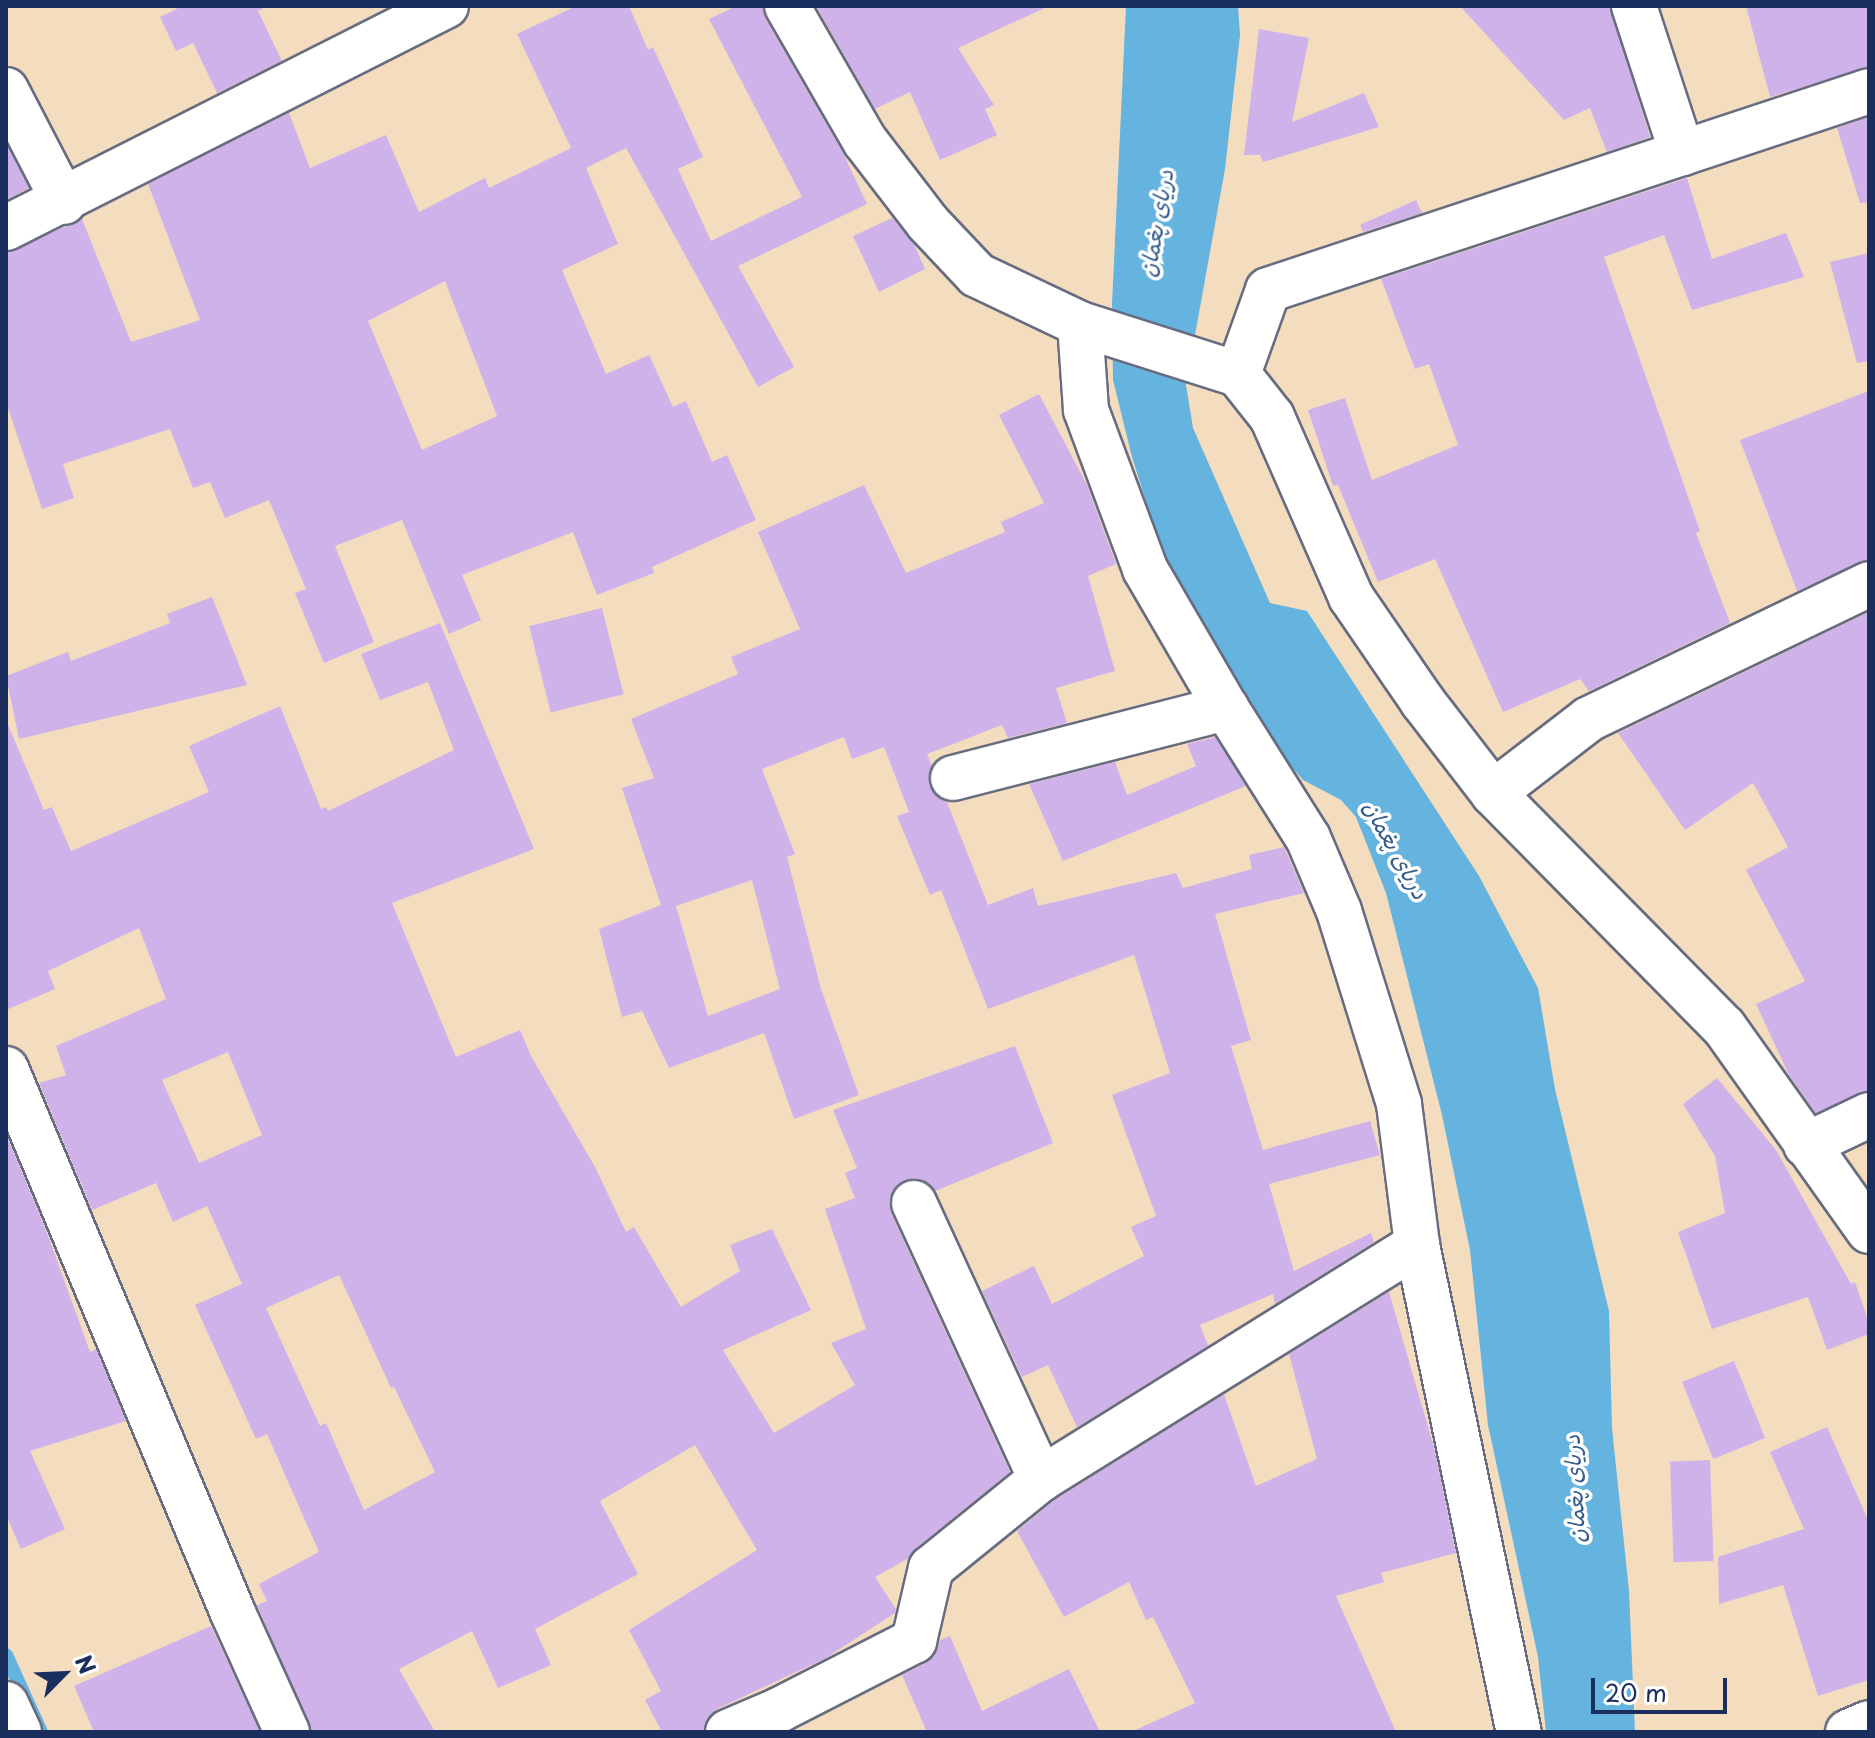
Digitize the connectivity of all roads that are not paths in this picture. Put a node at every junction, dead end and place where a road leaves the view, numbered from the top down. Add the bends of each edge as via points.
1 (446, 6) edge
2 (787, 6) edge
3 (1634, 6) edge
4 (6, 90) edge
5 (1869, 91) edge
6 (1682, 153) junction
7 (64, 202) junction
8 (6, 228) edge
9 (1088, 327) junction
10 (1238, 374) junction
11 (1869, 584) edge
12 (1226, 708) junction
13 (953, 778) dead end
14 (1493, 793) junction
15 (6, 1069) edge
16 (1869, 1115) edge
17 (1806, 1145) junction
18 (914, 1203) dead end
19 (1869, 1231) edge
20 (1417, 1245) junction
21 (1041, 1479) junction
22 (6, 1704) edge
23 (1869, 1723) edge
24 (19, 1732) edge
25 (287, 1732) edge
26 (728, 1732) edge
27 (1519, 1732) edge
28 (1848, 1732) edge

1 - 7 street
2 - 9 street via 865,141 928,223 977,275
3 - 6 street
4 - 7 street
5 - 6 street
6 - 10 street via 1268,290
7 - 8 street
9 - 10 street
9 - 12 street via 1086,410 1145,569
10 - 14 street via 1272,417 1351,597
11 - 14 street via 1589,719
12 - 13 street
12 - 20 street via 1308,838 1339,911 1399,1104
14 - 17 street via 1724,1027
15 - 25 street
16 - 17 street
17 - 19 street
18 - 21 street
20 - 21 street
20 - 27 street
21 - 26 street via 931,1568 914,1641
22 - 24 street
23 - 28 street

